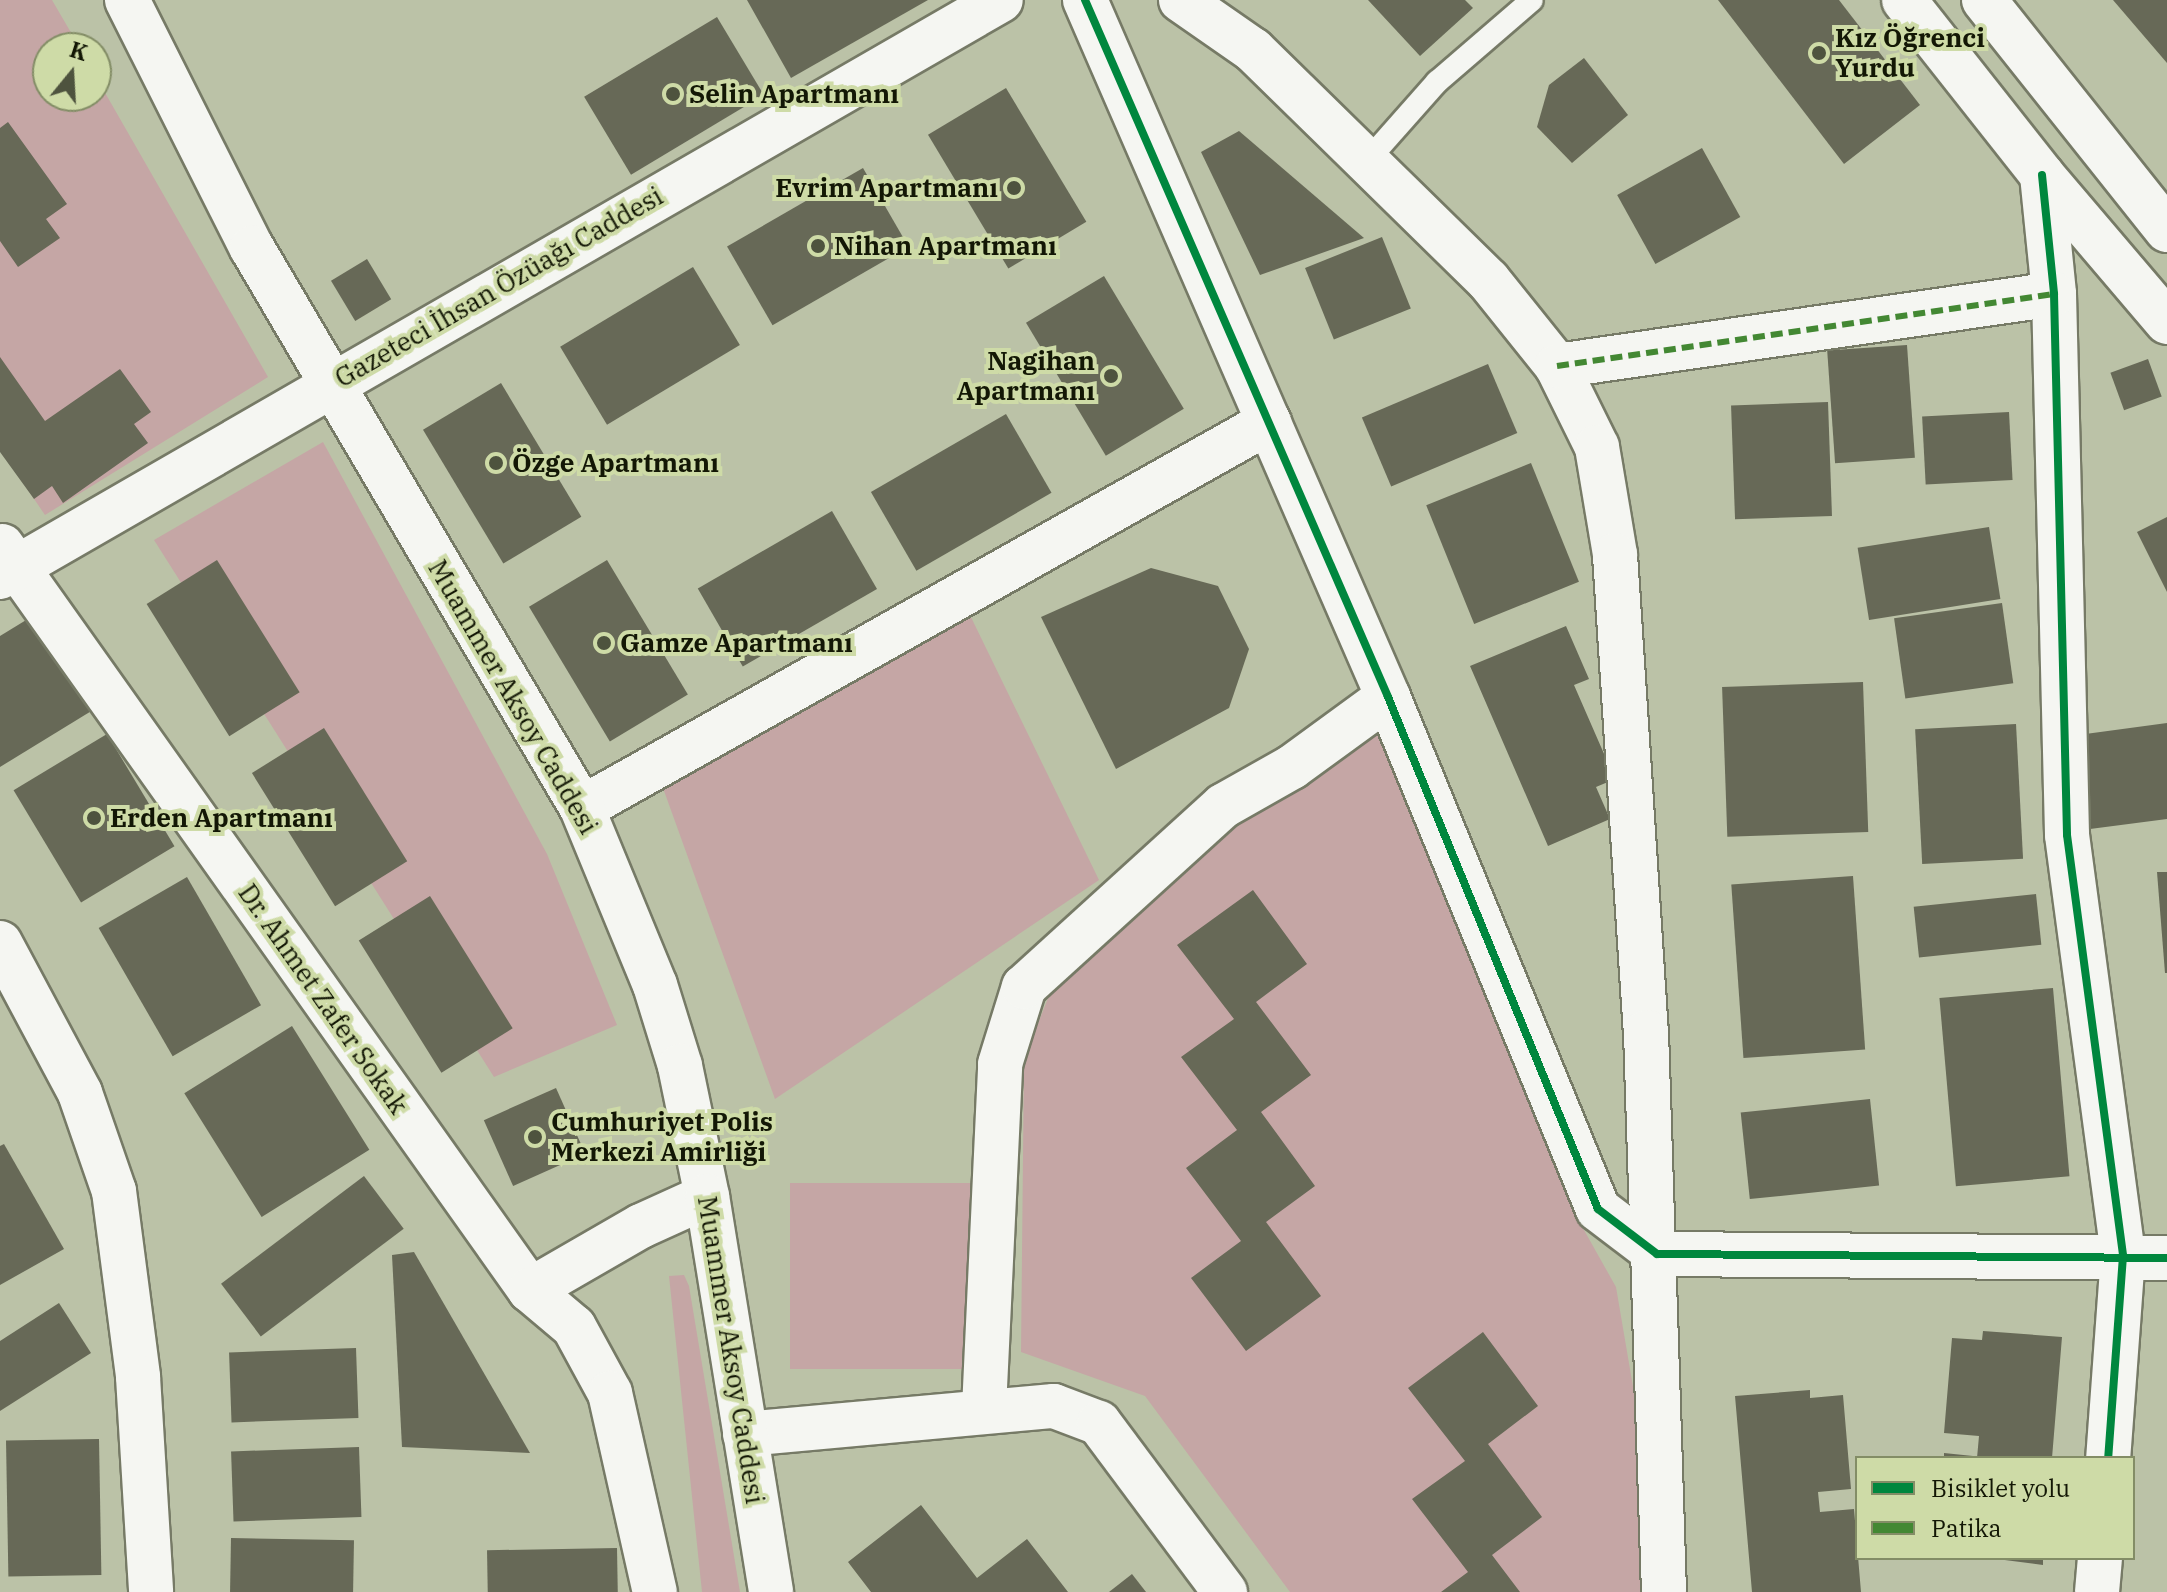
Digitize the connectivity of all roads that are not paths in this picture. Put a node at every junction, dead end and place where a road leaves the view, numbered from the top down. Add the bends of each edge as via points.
1 (127, 0) edge
2 (1001, 0) edge
3 (1085, 0) edge
4 (1181, 0) edge
5 (1532, 0) edge
6 (1904, 0) edge
7 (1984, 0) edge
8 (1367, 161) junction
9 (2042, 175) junction
10 (2167, 230) edge
11 (2054, 294) junction
12 (2167, 322) edge
13 (1557, 366) junction
14 (329, 385) junction
15 (1269, 422) junction
16 (6, 563) edge
17 (1388, 697) junction
18 (582, 808) junction
19 (0, 943) edge
20 (707, 1196) junction
21 (1657, 1254) junction
22 (2123, 1256) junction
23 (2167, 1258) edge
24 (530, 1290) junction
25 (984, 1409) junction
26 (745, 1434) junction
27 (2108, 1456) edge
28 (2100, 1560) edge
29 (151, 1592) edge
30 (655, 1592) edge
31 (771, 1592) edge
32 (1225, 1592) edge
33 (1664, 1592) edge
34 (2097, 1592) edge

1 - 14 street, Muammer Aksoy Caddesi via 252,248
2 - 14 street, Gazeteci İhsan Özüağı Caddesi
3 - 15 street
4 - 8 street via 1253,50
5 - 8 lane via 1437,82
6 - 9 street
7 - 10 street
8 - 13 street via 1488,280
9 - 11 street
9 - 12 street
11 - 13 street
11 - 22 street via 2067,835
13 - 21 street via 1597,447 1615,555
14 - 16 street, Gazeteci İhsan Özüağı Caddesi
14 - 18 street, Muammer Aksoy Caddesi
15 - 17 street
15 - 18 street
16 - 24 street, Dr. Ahmet Zafer Sokak
17 - 21 street via 1598,1209
17 - 25 street via 1292,767 1223,806 1024,987 1000,1064
18 - 20 street, Muammer Aksoy Caddesi via 655,985 680,1066
19 - 29 street via 80,1093 114,1191 138,1377
20 - 24 street via 641,1226
20 - 26 street, Muammer Aksoy Caddesi
21 - 22 street
21 - 33 street
22 - 23 street
22 - 27 street
24 - 30 street, Dr. Ahmet Zafer Sokak via 574,1327 610,1393
25 - 26 street
25 - 32 street via 1054,1406 1099,1423
26 - 31 street, Muammer Aksoy Caddesi
28 - 34 street

